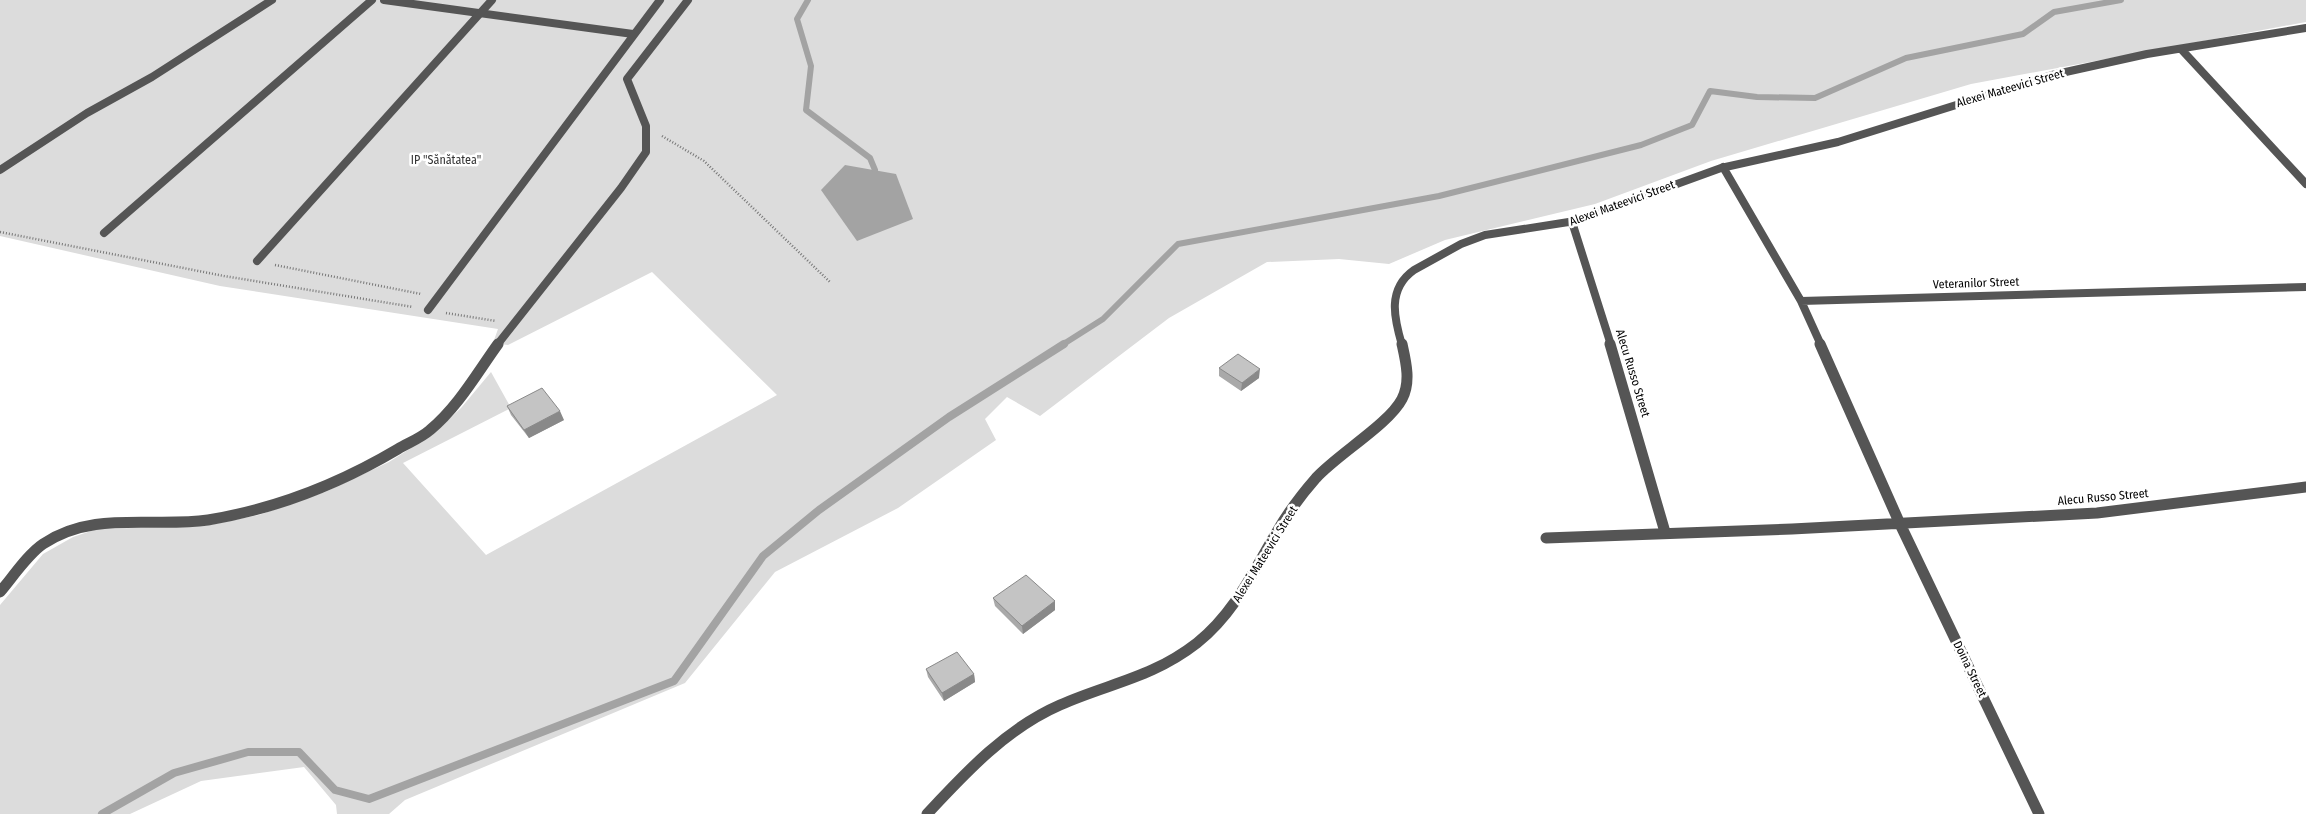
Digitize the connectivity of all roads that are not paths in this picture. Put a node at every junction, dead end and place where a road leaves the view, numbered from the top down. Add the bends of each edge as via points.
1 (272, 0) edge
2 (372, 0) edge
3 (384, 0) edge
4 (492, 0) edge
5 (660, 0) edge
6 (688, 0) edge
7 (479, 14) junction
8 (2306, 28) edge
9 (633, 34) junction
10 (2181, 49) junction
11 (1723, 167) junction
12 (0, 170) edge
13 (2306, 184) edge
14 (1572, 222) junction
15 (104, 233) dead end
16 (257, 261) road end
17 (2306, 287) edge
18 (1801, 301) junction
19 (428, 310) road end
20 (2306, 487) edge
21 (1900, 524) junction
22 (1664, 532) junction
23 (1546, 538) dead end
24 (0, 592) edge
25 (927, 814) edge
26 (2039, 814) edge

1 - 12 street
2 - 15 street
3 - 7 street
4 - 7 street
5 - 9 street
6 - 24 street via 627,79 646,126 646,152 512,324 456,402 430,430 315,491 262,509 206,520 99,523 70,529 41,545
7 - 9 street via 557,21
7 - 16 street
8 - 10 street, Alexei Mateevici Street
9 - 19 street
10 - 11 street, Alexei Mateevici Street via 2056,74 1825,146
10 - 13 street
11 - 14 street, Alexei Mateevici Street
11 - 18 street
14 - 22 street, Alecu Russo Street
14 - 25 street, Alexei Mateevici Street via 1474,239 1407,275 1398,286 1394,299 1407,362 1404,396 1395,409 1329,464 1286,516 1241,596 1216,626 1180,654 1128,682 1054,707 1030,721 990,751
17 - 18 street, Veteranilor Street
18 - 21 street
20 - 21 street, Alecu Russo Street via 2097,513
21 - 22 street, Alecu Russo Street
21 - 26 street, Doina Street
22 - 23 street, Alecu Russo Street

